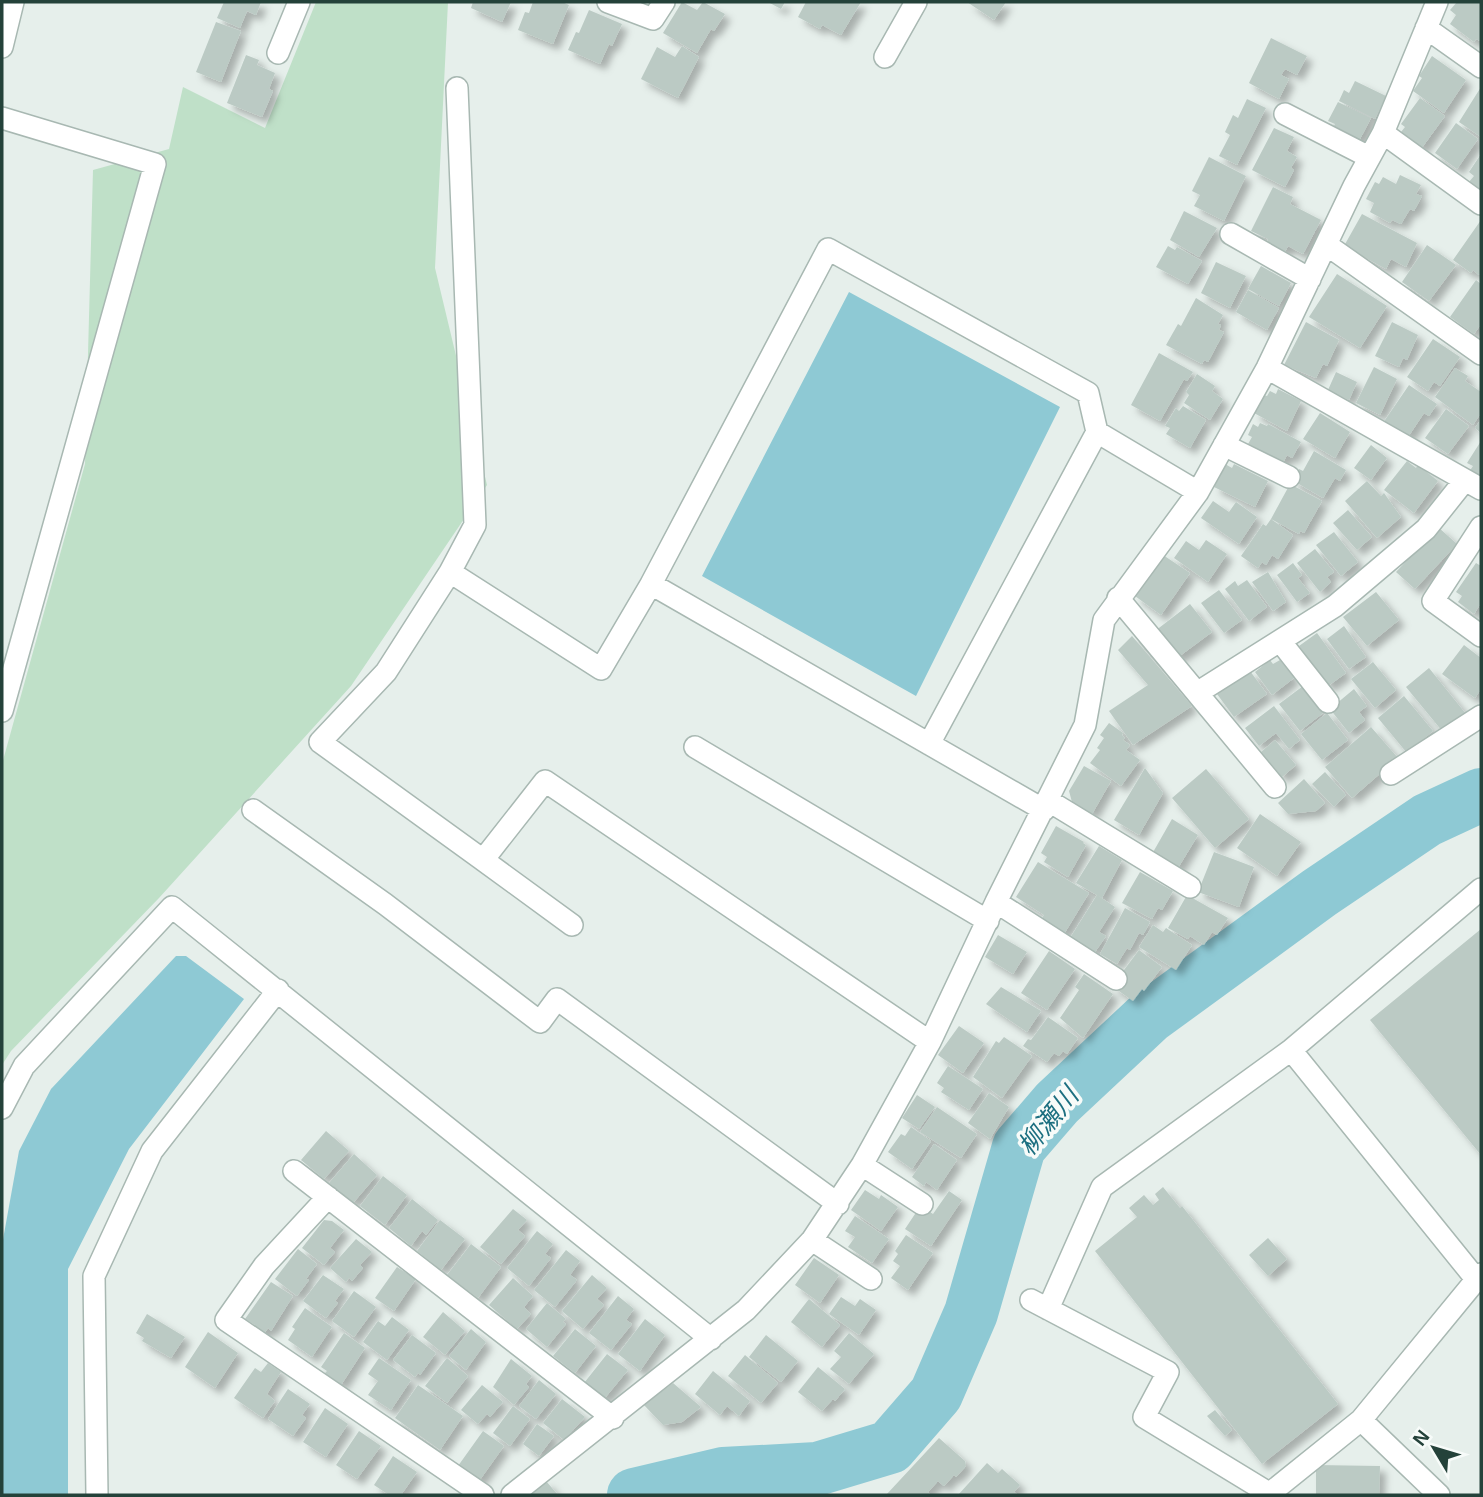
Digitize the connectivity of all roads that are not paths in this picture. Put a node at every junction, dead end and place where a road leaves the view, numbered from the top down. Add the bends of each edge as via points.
1 (13, 2) edge
2 (299, 2) edge
3 (608, 2) edge
4 (664, 2) edge
5 (916, 2) edge
6 (1437, 2) edge
7 (1426, 28) junction
8 (2, 47) edge
9 (278, 53) dead end
10 (885, 57) dead end
11 (1481, 67) edge
12 (457, 88) dead end
13 (1285, 114) dead end
14 (2, 118) edge
15 (1383, 133) junction
16 (1369, 157) junction
17 (1481, 204) edge
18 (1231, 234) dead end
19 (1327, 245) junction
20 (1310, 279) junction
21 (1481, 354) edge
22 (1267, 368) junction
23 (1097, 432) junction
24 (1224, 444) junction
25 (1289, 477) dead end
26 (1473, 484) edge
27 (1198, 492) junction
28 (1481, 527) edge
29 (450, 572) junction
30 (651, 584) junction
31 (1118, 598) junction
32 (1481, 636) edge
33 (1280, 641) junction
34 (1197, 693) junction
35 (1328, 702) dead end
36 (2, 711) edge
37 (1481, 716) edge
38 (929, 744) junction
39 (695, 747) dead end
40 (1391, 774) dead end
41 (1275, 787) dead end
42 (1046, 806) junction
43 (253, 810) dead end
44 (482, 860) junction
45 (1190, 887) dead end
46 (1481, 889) edge
47 (992, 912) junction
48 (572, 925) dead end
49 (1115, 979) dead end
50 (278, 990) junction
51 (930, 1042) junction
52 (1292, 1050) junction
53 (2, 1108) edge
54 (862, 1164) junction
55 (294, 1171) dead end
56 (328, 1196) junction
57 (838, 1204) junction
58 (922, 1204) dead end
59 (812, 1240) junction
60 (1478, 1276) edge
61 (870, 1279) dead end
62 (711, 1339) junction
63 (612, 1418) junction
64 (1361, 1420) junction
65 (1270, 1494) edge
66 (97, 1495) edge
67 (483, 1495) edge
68 (512, 1495) edge
69 (1439, 1495) edge

1 - 8 street
2 - 9 street
3 - 4 street via 653,19
5 - 10 street
6 - 7 street
7 - 11 street
7 - 15 street
12 - 29 street via 475,525
13 - 16 street
14 - 36 street via 155,164
15 - 16 street
15 - 17 street
16 - 19 street
18 - 20 street
19 - 20 street
19 - 21 street
20 - 22 street
22 - 24 street
22 - 26 street
23 - 27 street
23 - 30 street via 1088,393 828,249
23 - 38 street
24 - 25 street
24 - 27 street
26 - 33 street via 1335,606
27 - 31 street
28 - 32 street via 1433,601
29 - 30 street via 601,669
29 - 44 street via 386,672 320,742
30 - 38 street
31 - 34 street
31 - 42 street via 1104,620 1085,725
33 - 34 street
33 - 35 street
34 - 41 street
37 - 40 street
38 - 42 street
39 - 47 street
42 - 45 street
42 - 47 street
43 - 57 street via 540,1022 557,999
44 - 48 street
44 - 51 street via 545,780
46 - 52 street
47 - 49 street
47 - 51 street
50 - 53 street via 172,907 24,1066
50 - 62 street
50 - 66 street via 152,1151 94,1276
51 - 54 street
52 - 60 street
52 - 65 street via 1102,1187 1039,1304 1168,1372 1144,1417
54 - 57 street
54 - 58 street
55 - 56 street
56 - 63 street
56 - 67 street via 264,1266 226,1320
57 - 59 street
59 - 61 street
59 - 62 street via 747,1310
60 - 64 street
62 - 63 street
63 - 68 street
64 - 65 street
64 - 69 street

